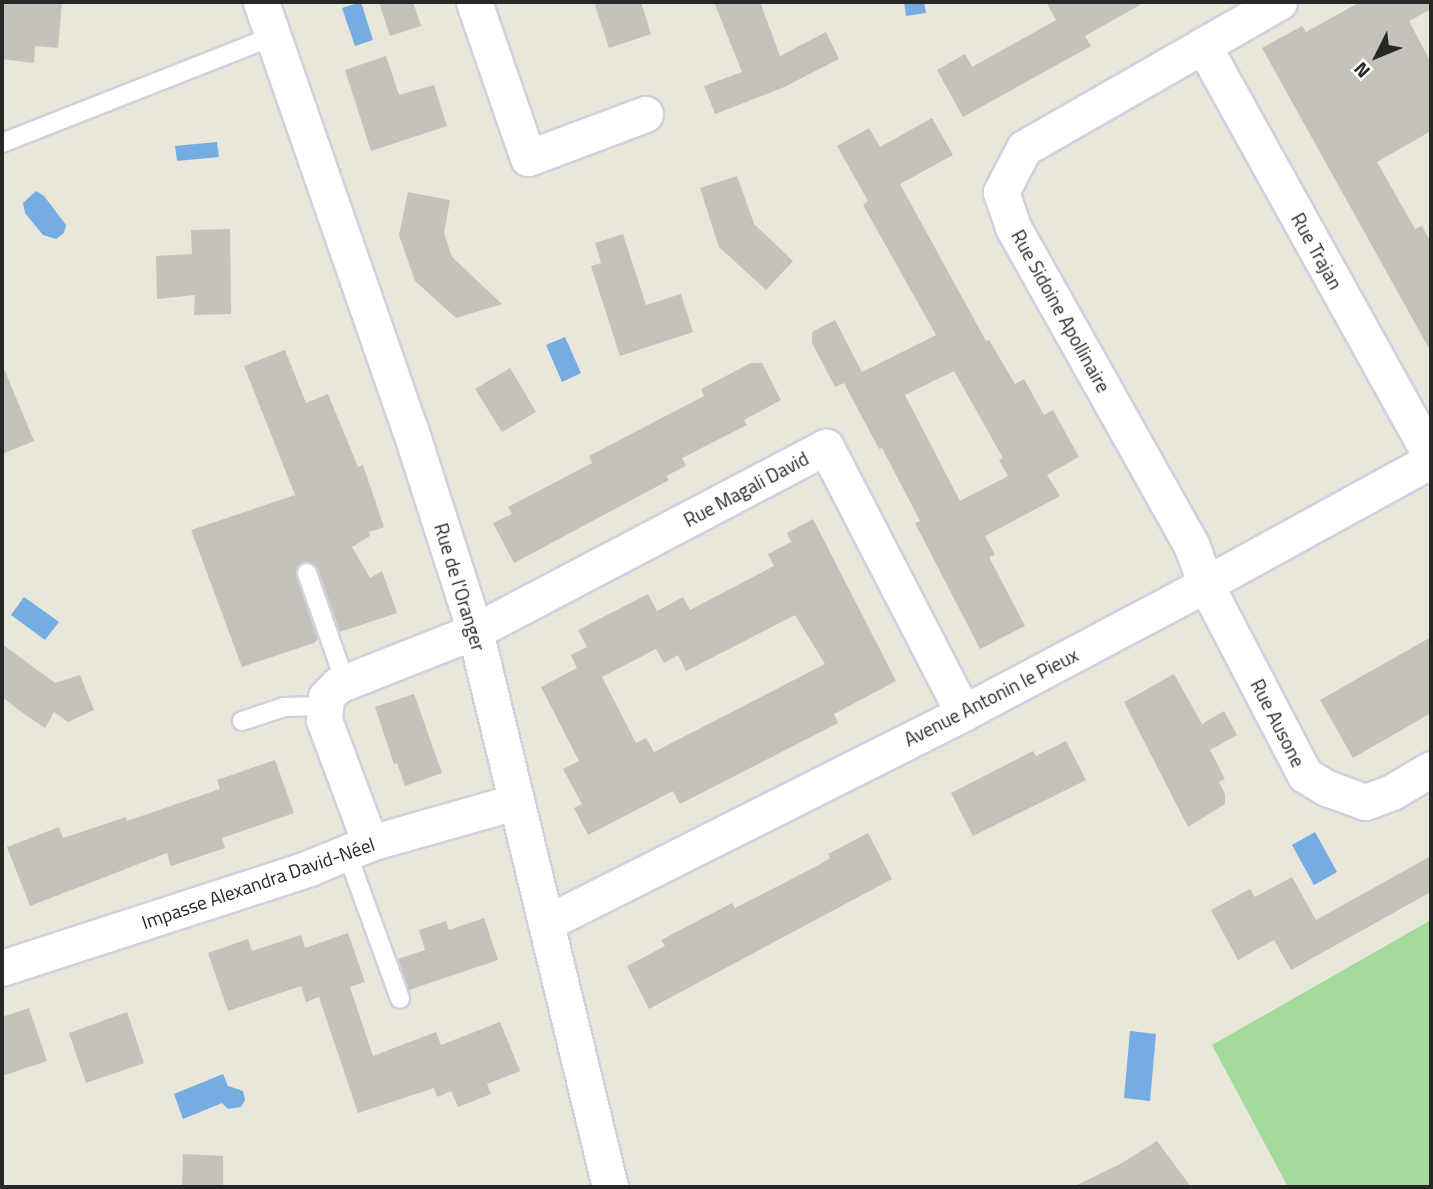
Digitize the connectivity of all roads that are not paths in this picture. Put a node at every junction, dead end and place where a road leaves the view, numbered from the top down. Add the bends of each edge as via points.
1 (261, 2) edge
2 (474, 2) edge
3 (1279, 2) edge
4 (1237, 12) edge
5 (273, 36) junction
6 (1203, 45) junction
7 (645, 114) dead end
8 (2, 143) edge
9 (1431, 458) edge
10 (307, 573) dead end
11 (1206, 584) junction
12 (475, 631) junction
13 (335, 694) junction
14 (963, 713) junction
15 (242, 721) dead end
16 (1431, 769) edge
17 (515, 802) junction
18 (359, 848) junction
19 (546, 923) junction
20 (2, 968) edge
21 (400, 999) dead end
22 (610, 1187) edge

1 - 5 street, Rue de l'Oranger
2 - 7 street via 528,158
3 - 4 street, Rue Sidoine Apollinaire
4 - 6 street, Rue Sidoine Apollinaire
5 - 8 lane
5 - 12 street, Rue de l'Oranger
6 - 9 street, Rue Trajan
6 - 11 street, Rue Sidoine Apollinaire via 1024,148 1001,192 1014,229 1191,544
9 - 11 street, Avenue Antonin le Pieux
10 - 13 lane
11 - 14 street, Avenue Antonin le Pieux
11 - 16 street, Rue Ausone via 1305,775 1365,802
12 - 13 street
12 - 14 street, Rue Magali David via 826,447
12 - 17 street, Rue de l'Oranger
13 - 15 lane
13 - 18 street via 324,720
14 - 19 street, Avenue Antonin le Pieux
17 - 18 street, Impasse Alexandra David-Néel
17 - 19 street, Rue de l'Oranger
18 - 20 street, Impasse Alexandra David-Néel
18 - 21 lane
19 - 22 street, Rue de l'Oranger

